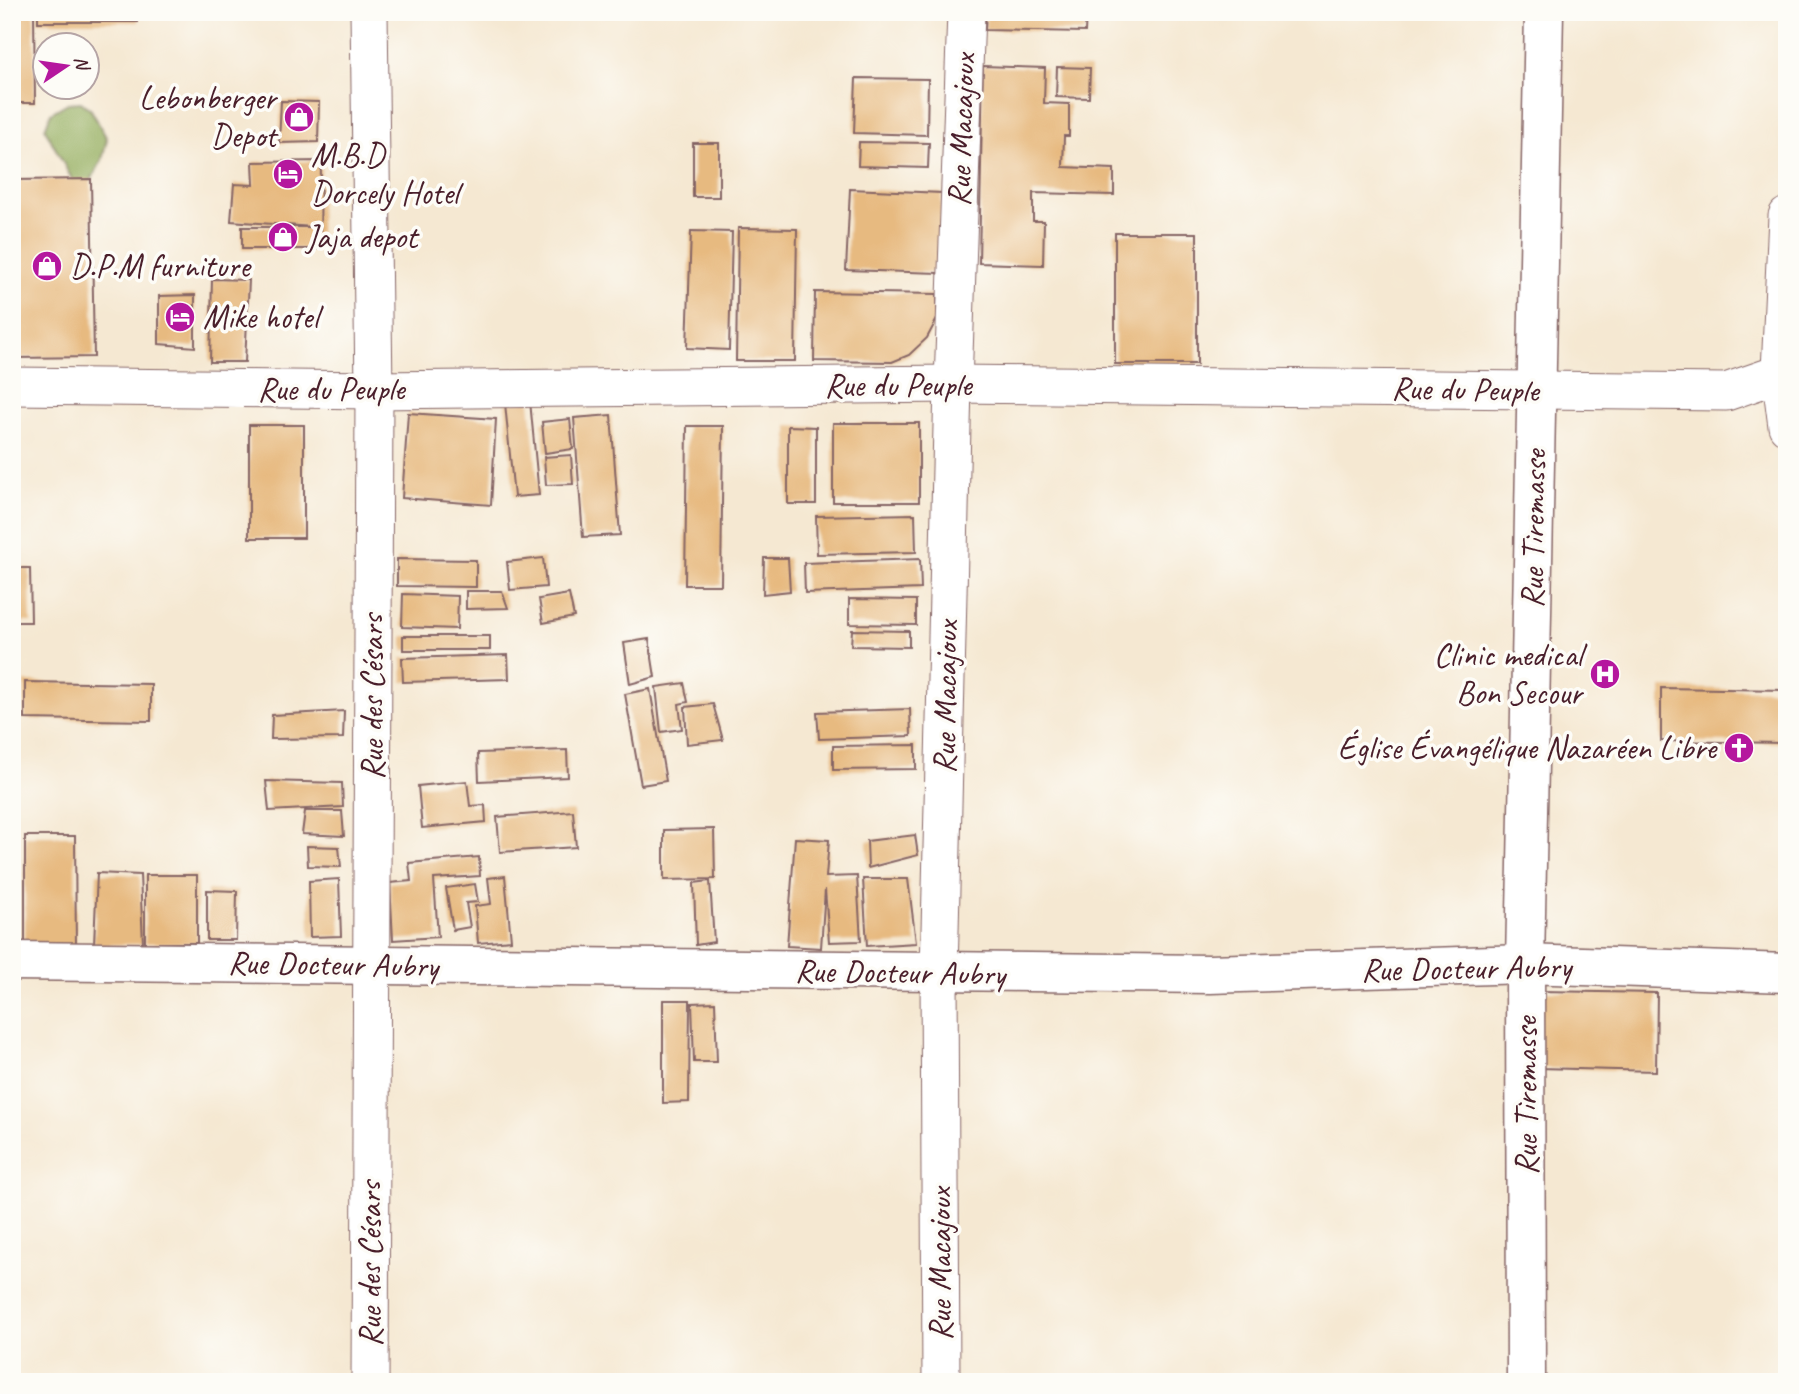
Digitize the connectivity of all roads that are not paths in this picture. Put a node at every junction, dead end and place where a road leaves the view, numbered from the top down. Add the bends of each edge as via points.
1 (369, 12) edge
2 (965, 12) edge
3 (1544, 12) edge
4 (1787, 216) edge
5 (1783, 371) edge
6 (953, 384) junction
7 (12, 386) edge
8 (1535, 389) junction
9 (374, 390) junction
10 (1787, 426) edge
11 (12, 961) edge
12 (370, 964) junction
13 (1525, 964) junction
14 (939, 973) junction
15 (1787, 973) edge
16 (370, 1382) edge
17 (941, 1382) edge
18 (1526, 1382) edge

1 - 9 street, Rue des Césars
2 - 6 street, Rue Macajoux
3 - 8 street, Rue Tiremasse
4 - 5 street
5 - 8 street, Rue du Peuple via 1726,392
5 - 10 street
6 - 8 street, Rue du Peuple
6 - 9 street, Rue du Peuple
6 - 14 street, Rue Macajoux
7 - 9 street, Rue du Peuple
8 - 13 street, Rue Tiremasse
9 - 12 street, Rue des Césars
11 - 12 street, Rue Docteur Aubry
12 - 14 street, Rue Docteur Aubry
12 - 16 street, Rue des Césars
13 - 14 street, Rue Docteur Aubry via 1210,974
13 - 15 street, Rue Docteur Aubry
13 - 18 street, Rue Tiremasse
14 - 17 street, Rue Macajoux

